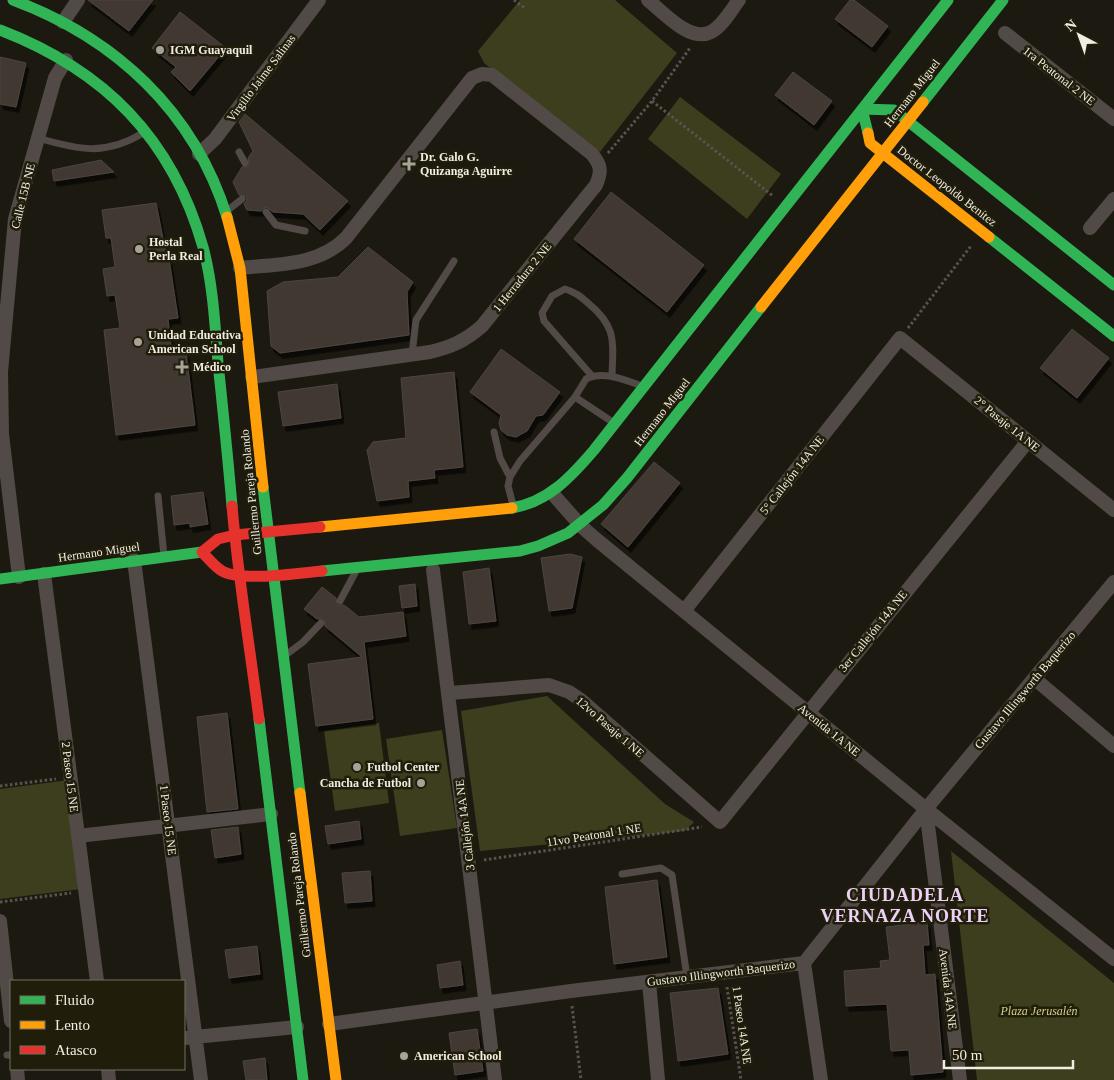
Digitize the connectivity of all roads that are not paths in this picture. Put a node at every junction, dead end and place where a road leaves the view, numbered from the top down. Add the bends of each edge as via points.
1 (13, 0) edge
2 (78, 0) edge
3 (319, 0) edge
4 (648, 0) edge
5 (739, 0) edge
6 (948, 0) edge
7 (1003, 0) edge
8 (63, 22) junction
9 (0, 30) edge
10 (1005, 33) dead end
11 (66, 60) junction
12 (862, 109) junction
13 (1114, 120) edge
14 (908, 121) junction
15 (146, 131) junction
16 (38, 138) junction
17 (239, 152) dead end
18 (883, 153) junction
19 (199, 154) junction
20 (245, 164) dead end
21 (242, 199) dead end
22 (1114, 199) edge
23 (226, 212) junction
24 (266, 212) dead end
25 (1090, 228) dead end
26 (305, 231) dead end
27 (454, 262) dead end
28 (240, 268) junction
29 (1114, 285) edge
30 (1114, 336) edge
31 (900, 338) joint
32 (412, 354) junction
33 (592, 376) junction
34 (612, 376) junction
35 (252, 377) junction
36 (644, 387) junction
37 (574, 396) junction
38 (615, 424) junction
39 (494, 432) dead end
40 (1028, 441) junction
41 (510, 477) junction
42 (552, 493) junction
43 (158, 496) dead end
44 (514, 508) junction
45 (1114, 510) edge
46 (580, 526) junction
47 (269, 532) junction
48 (235, 535) junction
49 (202, 552) junction
50 (164, 556) junction
51 (134, 560) junction
52 (358, 568) junction
53 (433, 570) dead end
54 (44, 574) junction
55 (238, 575) junction
56 (274, 576) junction
57 (19, 577) junction
58 (0, 579) edge
59 (1114, 582) edge
60 (340, 602) dead end
61 (684, 611) junction
62 (321, 622) dead end
63 (284, 655) junction
64 (1035, 679) junction
65 (450, 693) junction
66 (808, 712) junction
67 (1114, 746) edge
68 (926, 809) junction
69 (270, 814) junction
70 (720, 822) joint
71 (168, 825) junction
72 (78, 836) junction
73 (622, 874) dead end
74 (0, 921) edge
75 (1114, 958) edge
76 (804, 963) junction
77 (687, 977) junction
78 (97, 980) edge
79 (184, 980) edge
80 (648, 982) junction
81 (185, 990) edge
82 (486, 1002) junction
83 (10, 1011) edge
84 (329, 1024) junction
85 (297, 1027) junction
86 (190, 1038) edge
87 (336, 1079) edge
88 (201, 1080) edge
89 (303, 1080) edge
90 (495, 1080) edge
91 (658, 1080) edge
92 (821, 1080) edge
93 (960, 1080) edge

1 - 8 street, Guillermo Pareja Rolando
2 - 8 street
3 - 19 street, Virgilio Jaime Salinas via 215,139
4 - 5 street via 688,31 700,35 717,27
6 - 12 street, Hermano Miguel
7 - 14 street, Hermano Miguel
8 - 19 street, Guillermo Pareja Rolando via 113,53 137,74 166,105
9 - 11 street, Guillermo Pareja Rolando
10 - 13 street, 1ra Peatonal 2 NE
11 - 15 street, Guillermo Pareja Rolando via 116,99
11 - 16 street, Calle 15B NE via 55,78
12 - 14 street via 894,110
12 - 18 street, Doctor Leopoldo Benítez via 870,143
12 - 36 street, Hermano Miguel
14 - 18 street, Hermano Miguel
14 - 29 street
15 - 16 lane via 126,144 111,148 89,149
15 - 48 street, Guillermo Pareja Rolando via 185,196 196,223 208,272
16 - 57 street, Calle 15B NE via 15,219 1,372 2,434
17 - 20 lane
18 - 30 street, Doctor Leopoldo Benítez
18 - 46 street, Hermano Miguel via 628,478
19 - 23 street, Guillermo Pareja Rolando
21 - 23 lane
22 - 25 street
23 - 28 street, Guillermo Pareja Rolando
24 - 26 lane via 276,225
27 - 32 lane via 416,320
28 - 32 street, 1 Herradura 2 NE via 312,260 336,249 472,78 492,74 592,154 600,164 601,174 596,185 482,326 467,339 450,347
28 - 35 street, Guillermo Pareja Rolando
31 - 40 street, 2° Pasaje 1A NE
31 - 61 street, 5° Callejón 14A NE
32 - 35 street, 1 Herradura 2 NE
33 - 34 lane
33 - 34 lane via 544,322 542,313 552,296 565,289 575,292 601,314 611,329
33 - 37 lane
34 - 36 lane
35 - 47 street, Guillermo Pareja Rolando
36 - 38 street, Hermano Miguel
37 - 38 lane
37 - 41 lane
38 - 42 street, Hermano Miguel via 576,471
39 - 41 lane via 500,458
40 - 45 street, 2° Pasaje 1A NE
40 - 66 street, 3er Callejón 14A NE
41 - 44 lane via 508,486
42 - 44 street, Hermano Miguel via 537,502
42 - 46 street, Avenida 1A NE
43 - 50 lane
44 - 47 street, Hermano Miguel
46 - 52 street, Hermano Miguel via 552,543 520,551
46 - 61 street, Avenida 1A NE
47 - 48 street, Hermano Miguel
47 - 56 street, Guillermo Pareja Rolando
48 - 49 street, Hermano Miguel via 218,539
48 - 55 street, Guillermo Pareja Rolando
49 - 50 street, Hermano Miguel
49 - 55 street, Hermano Miguel via 222,571
50 - 51 street, Hermano Miguel
51 - 54 street, Hermano Miguel
51 - 71 street, 1 Paseo 15 NE
52 - 56 street, Hermano Miguel
52 - 60 lane
53 - 65 street, 3 Callejón 14A NE
54 - 57 street, Hermano Miguel
54 - 72 street, 2 Paseo 15 NE
55 - 56 street, Hermano Miguel
55 - 69 street, Guillermo Pareja Rolando via 244,597
56 - 63 street, Guillermo Pareja Rolando
57 - 58 street, Hermano Miguel
59 - 64 street, Gustavo Illingworth Baquerizo
61 - 66 street, Avenida 1A NE
62 - 63 lane via 304,642
63 - 84 street, Guillermo Pareja Rolando
64 - 67 street
64 - 68 street, Gustavo Illingworth Baquerizo
65 - 70 street, 12vo Pasaje 1 NE via 549,685 569,692
65 - 82 street, 3 Callejón 14A NE
66 - 68 street, Avenida 1A NE
66 - 70 street, 3er Callejón 14A NE
68 - 75 street, Avenida 1A NE
68 - 76 street, Gustavo Illingworth Baquerizo
68 - 93 street, Avenida 14A NE
69 - 71 street
69 - 85 street, Guillermo Pareja Rolando
71 - 72 street
71 - 79 street, 1 Paseo 15 NE
72 - 78 street, 2 Paseo 15 NE
73 - 77 lane via 660,868 672,875
74 - 83 street
76 - 77 street, Gustavo Illingworth Baquerizo
76 - 92 street
77 - 80 street, Gustavo Illingworth Baquerizo
80 - 82 street, Gustavo Illingworth Baquerizo
80 - 91 street
81 - 86 street, 1 Paseo 15 NE
82 - 84 street, Gustavo Illingworth Baquerizo
82 - 90 street, 3 Callejón 14A NE
84 - 87 street, Guillermo Pareja Rolando
85 - 86 street
85 - 89 street, Guillermo Pareja Rolando
86 - 88 street, 1 Paseo 15 NE

